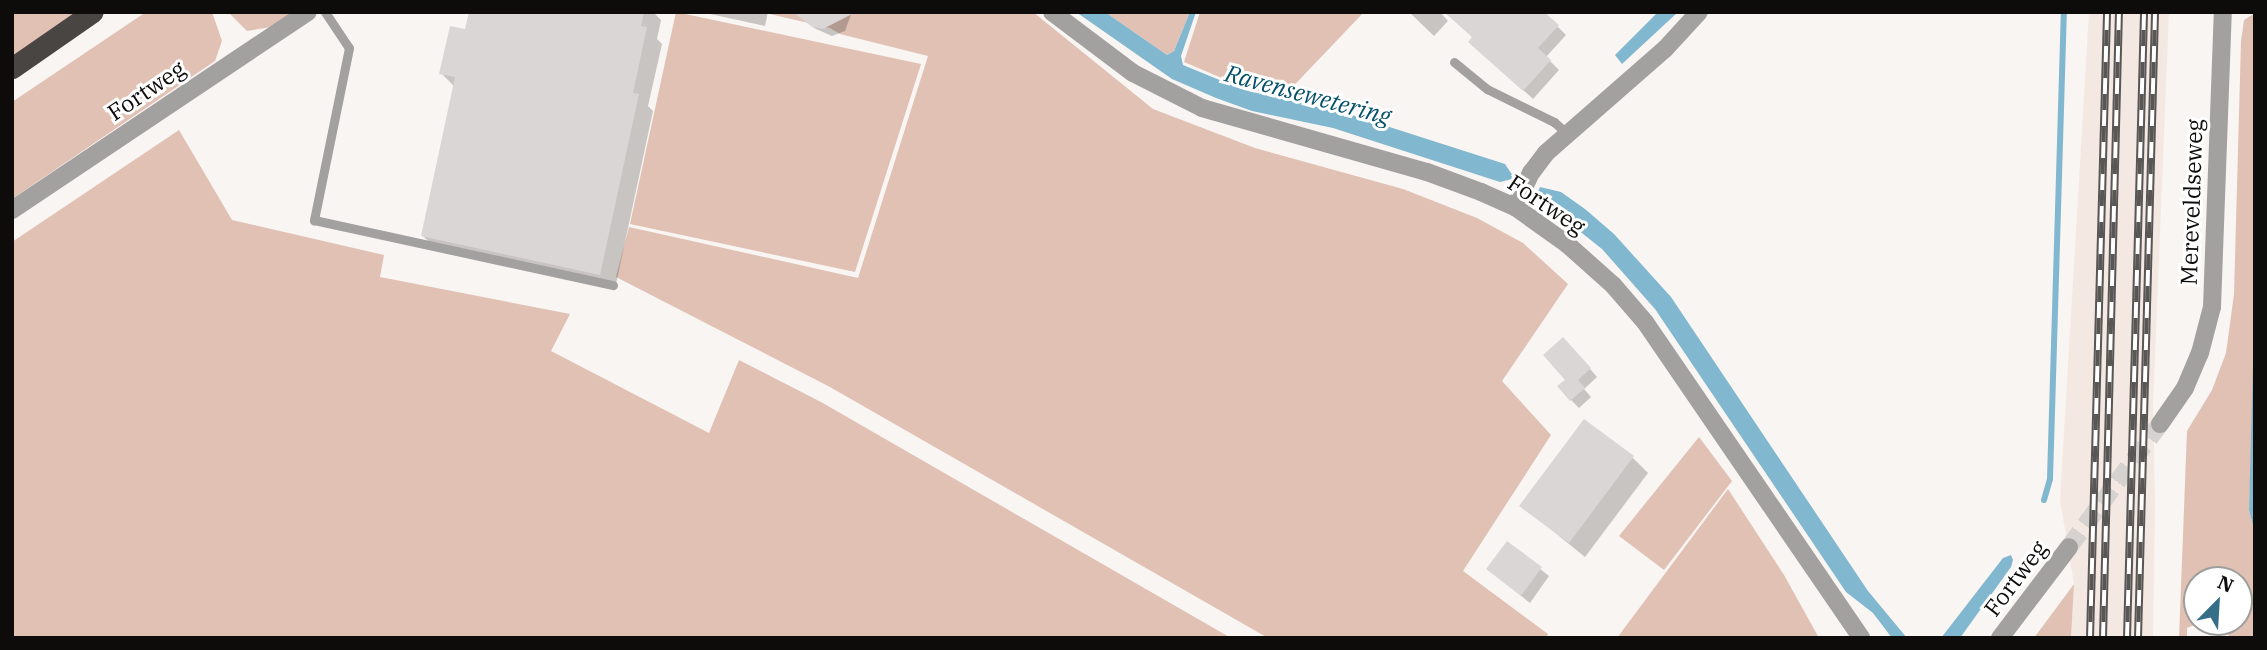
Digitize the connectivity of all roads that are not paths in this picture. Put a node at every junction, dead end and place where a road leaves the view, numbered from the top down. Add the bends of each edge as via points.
1 (93, 12) edge
2 (309, 12) edge
3 (325, 12) edge
4 (1052, 12) edge
5 (1699, 12) edge
6 (2223, 12) edge
7 (1454, 62) dead end
8 (12, 68) edge
9 (1568, 134) junction
10 (1515, 207) junction
11 (12, 210) edge
12 (613, 285) dead end
13 (2160, 424) tunnel mouth
14 (2068, 547) tunnel mouth
15 (1861, 638) edge
16 (2000, 638) edge

1 - 8 highway
2 - 11 street, Fortweg
3 - 12 lane via 349,48 313,220
4 - 10 street, Fortweg via 1133,73 1202,108 1427,172
5 - 9 street via 1665,49
6 - 13 street, Mereveldseweg via 2212,307 2185,388
7 - 9 lane via 1488,89 1554,122
9 - 10 street via 1531,173
10 - 15 street, Fortweg via 1567,244 1613,285 1645,322
14 - 16 street, Fortweg

